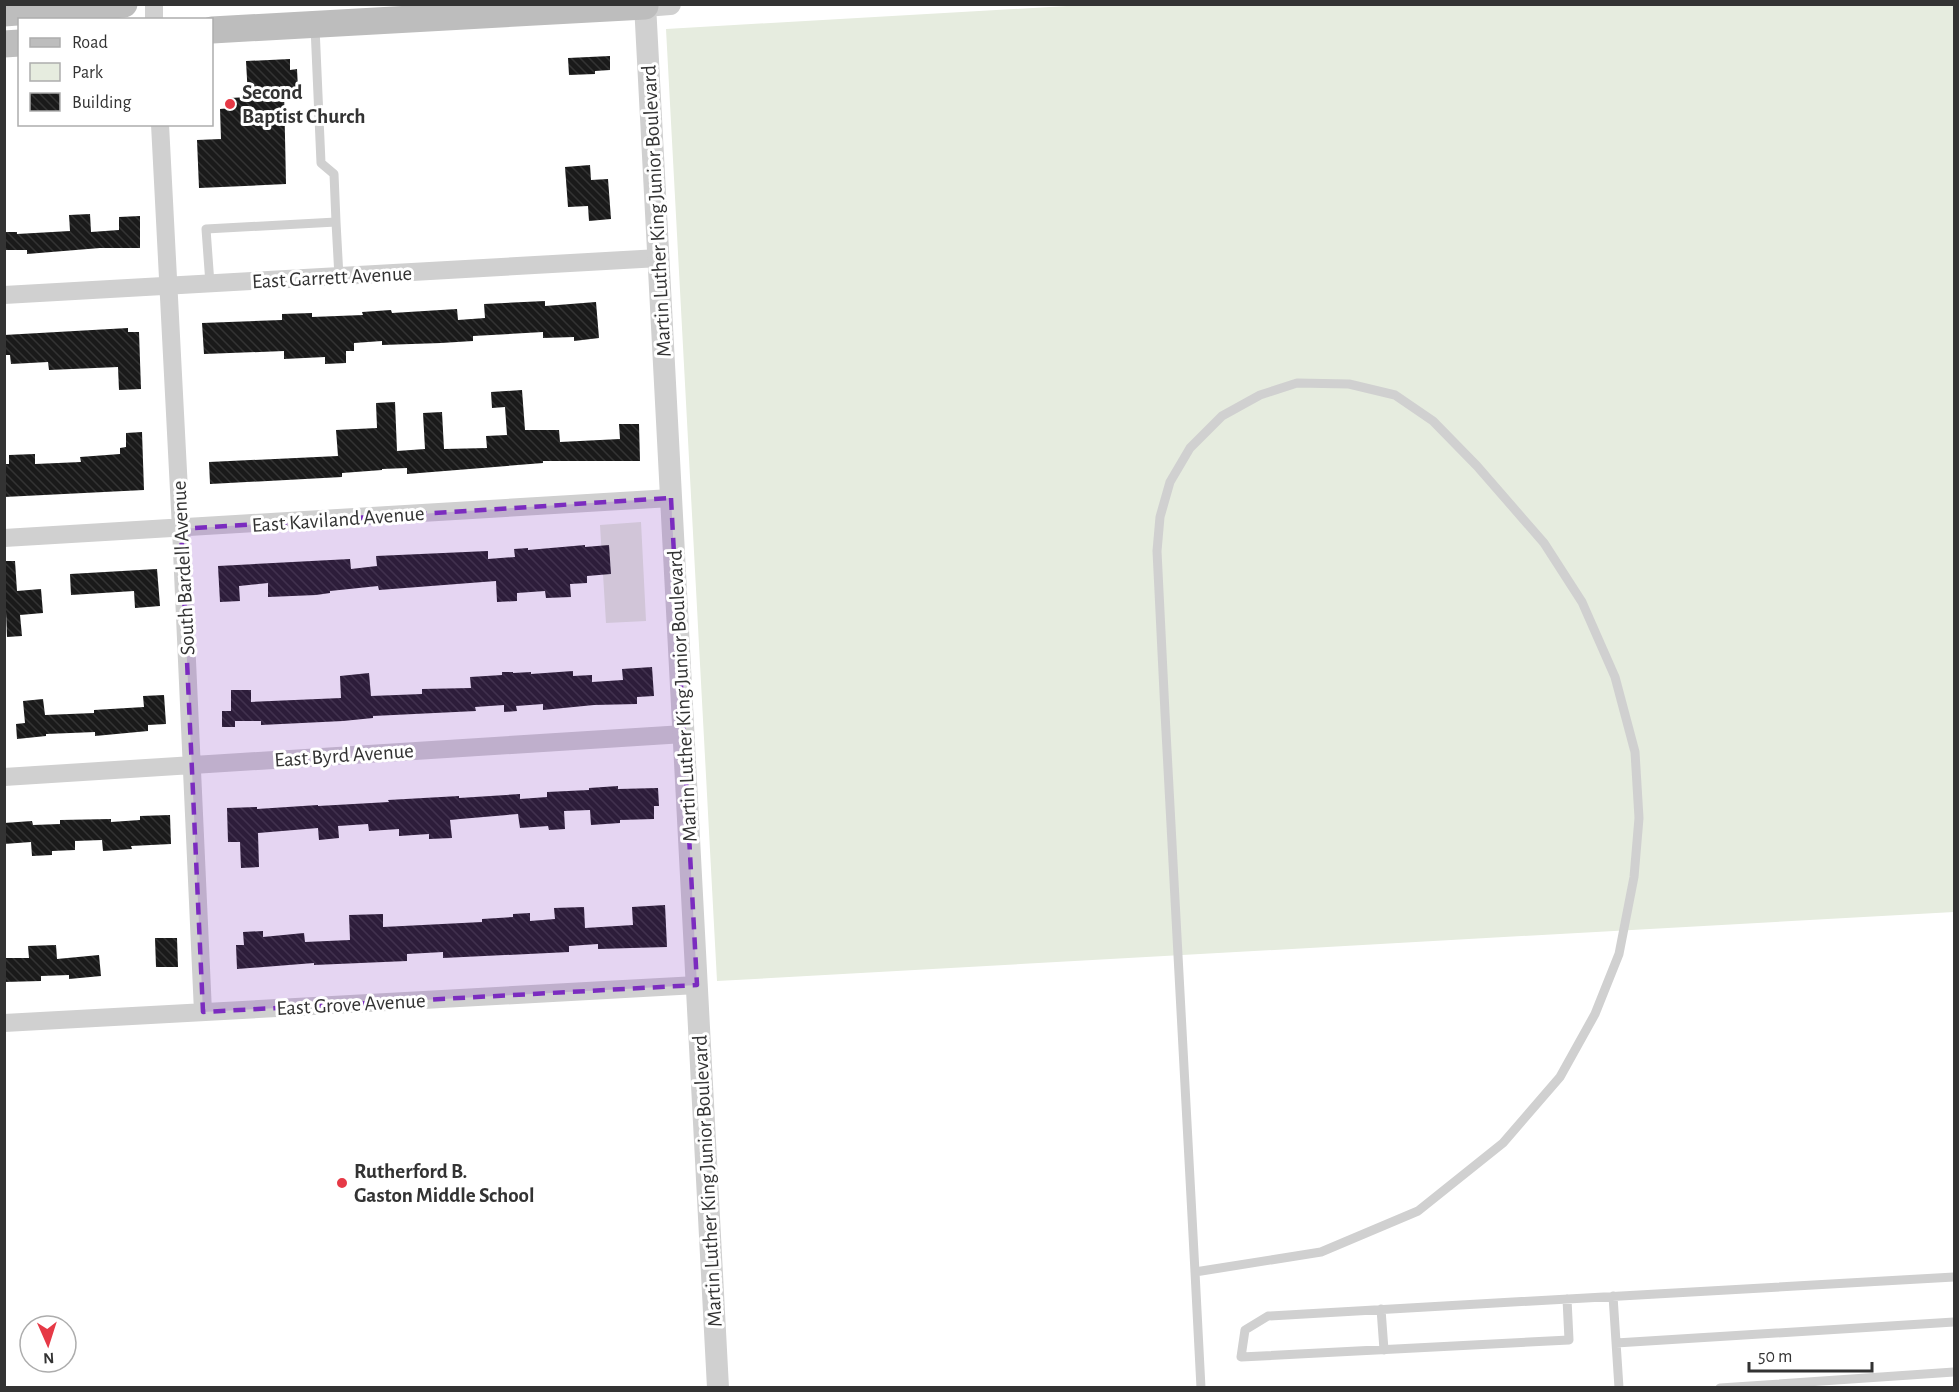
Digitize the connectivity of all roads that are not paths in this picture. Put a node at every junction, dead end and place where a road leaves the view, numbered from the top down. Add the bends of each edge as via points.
1 (124, 4) edge
2 (653, 5) edge
3 (4, 13) edge
4 (314, 24) junction
5 (213, 30) edge
6 (160, 126) edge
7 (336, 222) junction
8 (659, 258) junction
9 (339, 277) junction
10 (210, 284) junction
11 (169, 286) junction
12 (4, 294) edge
13 (671, 498) junction
14 (181, 528) junction
15 (4, 538) edge
16 (684, 734) junction
17 (192, 765) junction
18 (4, 777) edge
19 (697, 985) junction
20 (203, 1012) junction
21 (4, 1023) edge
22 (1195, 1272) junction
23 (1954, 1277) edge
24 (1613, 1296) junction
25 (1567, 1299) junction
26 (1381, 1309) junction
27 (1954, 1322) edge
28 (1616, 1343) junction
29 (1384, 1350) junction
30 (1954, 1372) edge
31 (718, 1388) edge
32 (1201, 1388) edge
33 (1619, 1388) edge
34 (1720, 1388) edge

1 - 3 main road
2 - 4 main road
2 - 8 street, Martin Luther King Junior Boulevard
4 - 5 main road
4 - 7 lane via 321,163 334,174
6 - 11 street, South Bardell Avenue
7 - 9 lane
7 - 10 lane via 206,229
8 - 9 street, East Garrett Avenue
8 - 13 street, Martin Luther King Junior Boulevard
9 - 10 street, East Garrett Avenue
10 - 11 street, East Garrett Avenue
11 - 12 street, East Garrett Avenue
11 - 14 street, South Bardell Avenue
13 - 14 street, East Kaviland Avenue
13 - 16 street, Martin Luther King Junior Boulevard
14 - 15 street, East Kaviland Avenue
14 - 17 street, South Bardell Avenue
16 - 17 street, East Byrd Avenue
16 - 19 street, Martin Luther King Junior Boulevard
17 - 18 street, East Byrd Avenue
17 - 20 street, South Bardell Avenue
19 - 20 street, East Grove Avenue
19 - 31 street, Martin Luther King Junior Boulevard
20 - 21 street, East Grove Avenue
22 - 22 lane via 1157,551 1160,517 1170,482 1190,448 1222,416 1260,395 1298,383 1349,384 1395,395 1433,421 1544,543 1582,602 1615,676 1635,752 1639,818 1634,878 1618,954 1595,1014 1560,1077 1503,1143 1418,1211 1321,1252
22 - 32 lane
23 - 24 lane
24 - 25 lane
24 - 28 lane
25 - 26 lane
25 - 29 lane via 1569,1340
26 - 29 lane
26 - 29 lane via 1268,1316 1245,1330 1242,1358
27 - 28 lane
28 - 33 lane
30 - 34 lane

